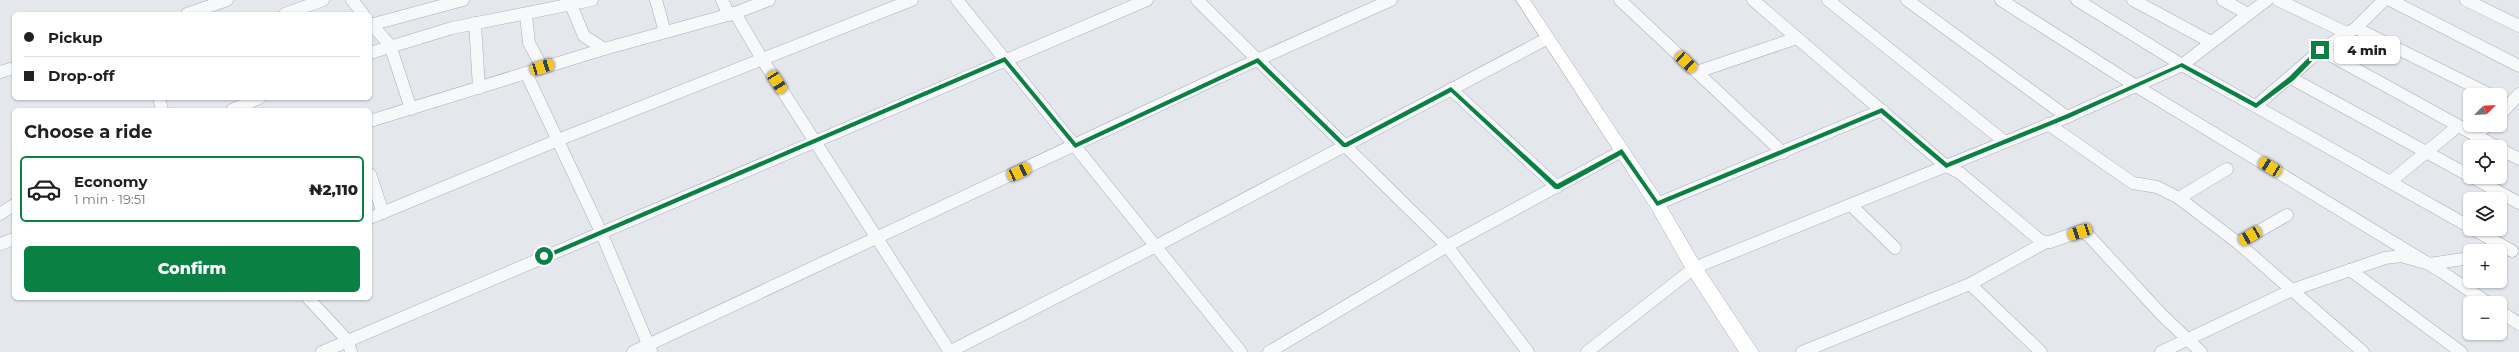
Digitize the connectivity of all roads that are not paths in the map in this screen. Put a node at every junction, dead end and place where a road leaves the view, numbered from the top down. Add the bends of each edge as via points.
1 (227, 0) edge
2 (323, 0) edge
3 (352, 0) edge
4 (463, 0) edge
5 (592, 0) edge
6 (656, 0) edge
7 (722, 0) edge
8 (769, 0) edge
9 (912, 0) edge
10 (957, 0) edge
11 (1147, 0) edge
12 (1197, 0) edge
13 (1391, 0) edge
14 (1523, 0) edge
15 (1620, 0) edge
16 (1752, 0) edge
17 (1828, 0) edge
18 (1907, 0) edge
19 (2001, 0) edge
20 (2077, 0) edge
21 (2133, 0) edge
22 (2223, 0) edge
23 (2267, 0) edge
24 (2278, 0) edge
25 (2384, 0) edge
26 (2390, 0) edge
27 (2466, 0) edge
28 (571, 5) junction
29 (193, 12) edge
30 (290, 12) edge
31 (361, 12) edge
32 (732, 14) junction
33 (2248, 14) junction
34 (526, 15) junction
35 (475, 23) junction
36 (372, 24) edge
37 (372, 25) edge
38 (2519, 26) edge
39 (2352, 30) junction
40 (665, 32) junction
41 (1548, 38) junction
42 (1797, 38) junction
43 (2211, 42) junction
44 (390, 45) junction
45 (604, 49) junction
46 (2320, 50) junction
47 (372, 52) edge
48 (762, 59) junction
49 (1005, 59) junction
50 (1258, 60) junction
51 (2182, 65) junction
52 (2519, 66) edge
53 (542, 67) junction
54 (12, 69) edge
55 (0, 72) edge
56 (526, 72) junction
57 (1697, 72) junction
58 (2292, 78) junction
59 (2136, 86) junction
60 (479, 88) junction
61 (2477, 88) edge
62 (1451, 90) junction
63 (2519, 94) edge
64 (254, 100) edge
65 (2507, 103) edge
66 (2511, 105) junction
67 (2256, 106) junction
68 (236, 108) edge
69 (411, 109) junction
70 (2507, 109) edge
71 (1882, 110) junction
72 (2067, 117) junction
73 (372, 120) edge
74 (2048, 124) junction
75 (2458, 126) junction
76 (2478, 132) edge
77 (2474, 135) junction
78 (558, 140) junction
79 (815, 140) junction
80 (2484, 140) edge
81 (2005, 142) junction
82 (1075, 146) junction
83 (1345, 146) junction
84 (1622, 151) junction
85 (2426, 152) junction
86 (1782, 153) junction
87 (2507, 153) edge
88 (2519, 159) edge
89 (1946, 166) junction
90 (2227, 169) dead end
91 (2463, 172) edge
92 (372, 180) edge
93 (2390, 182) junction
94 (2485, 184) edge
95 (1557, 187) junction
96 (2179, 198) junction
97 (2519, 203) edge
98 (1657, 204) junction
99 (1850, 205) junction
100 (12, 206) edge
101 (383, 213) junction
102 (0, 214) edge
103 (2287, 215) dead end
104 (372, 217) edge
105 (2463, 223) edge
106 (600, 232) junction
107 (2484, 236) edge
108 (877, 239) junction
109 (12, 240) edge
110 (2046, 242) junction
111 (2238, 243) junction
112 (0, 244) edge
113 (1156, 246) junction
114 (1447, 246) junction
115 (1895, 248) dead end
116 (2510, 252) edge
117 (2463, 259) edge
118 (2429, 264) junction
119 (1694, 268) junction
120 (2350, 270) junction
121 (1970, 284) junction
122 (2292, 290) junction
123 (2477, 296) edge
124 (310, 300) edge
125 (2507, 316) edge
126 (2519, 324) edge
127 (2187, 339) junction
128 (349, 346) edge
129 (650, 348) edge
130 (322, 352) edge
131 (633, 352) edge
132 (949, 352) edge
133 (1242, 352) edge
134 (1269, 352) edge
135 (1528, 352) edge
136 (1587, 352) edge
137 (1749, 352) edge
138 (1802, 352) edge
139 (2041, 352) edge
140 (2161, 352) edge
141 (2201, 352) edge
142 (2363, 352) edge
143 (2461, 352) edge

1 - 29 street
2 - 30 street
3 - 31 street
4 - 36 street
5 - 28 street
6 - 40 street
7 - 32 street
8 - 32 street
9 - 48 street
10 - 49 street
11 - 49 street
12 - 50 street
13 - 50 street
14 - 41 street
15 - 57 street
16 - 42 street
17 - 81 street
18 - 72 street
19 - 59 street
20 - 51 street
21 - 43 street
22 - 33 street
23 - 33 street
24 - 39 street
25 - 39 street
26 - 52 street
27 - 38 street
28 - 34 street
28 - 45 street via 584,36
32 - 40 street
32 - 48 street
33 - 43 street
34 - 35 street
34 - 53 street via 529,43
35 - 44 street
35 - 60 street
37 - 44 street
39 - 46 street
39 - 61 street
40 - 45 street
41 - 62 street
41 - 84 street
42 - 57 street
42 - 71 street
43 - 51 street
44 - 47 street
44 - 69 street
45 - 53 street
46 - 58 street
46 - 75 street
48 - 78 street
48 - 79 street
49 - 79 street
49 - 82 street
50 - 82 street
50 - 83 street
51 - 59 street
51 - 67 street
53 - 56 street
54 - 55 street
56 - 60 street
56 - 78 street
57 - 86 street
58 - 67 street
58 - 85 street
59 - 72 street
59 - 118 street
60 - 69 street
62 - 83 street
62 - 95 street
63 - 66 street
64 - 68 street
65 - 66 street
66 - 70 street
67 - 93 street
69 - 73 street
71 - 86 street
71 - 89 street
72 - 74 street
74 - 81 street
74 - 96 street via 2133,183 2157,187
75 - 77 street
75 - 85 street
76 - 77 street
77 - 80 street
78 - 101 street
78 - 106 street
79 - 106 street
79 - 108 street
81 - 89 street
82 - 108 street
82 - 113 street
83 - 113 street
83 - 114 street
84 - 95 street
84 - 98 street
85 - 91 street
85 - 93 street
86 - 98 street
87 - 88 street
89 - 99 street
89 - 110 street via 1960,173
90 - 96 street
92 - 101 street
93 - 105 street
94 - 97 street
95 - 114 street
96 - 111 street
98 - 119 street
99 - 115 street
99 - 119 street
100 - 102 street
101 - 104 street
103 - 111 street
106 - 128 street
106 - 129 street
107 - 116 street
108 - 129 street
108 - 132 street
109 - 112 street
110 - 121 street
110 - 127 street via 2084,232
111 - 122 street
113 - 132 street
113 - 133 street
114 - 134 street
114 - 135 street
117 - 118 street
118 - 120 street via 2401,256 2385,258
118 - 123 street
119 - 136 street
119 - 137 street
120 - 122 street
120 - 143 street
121 - 138 street
121 - 139 street
122 - 127 street
122 - 142 street
124 - 128 street
125 - 126 street
127 - 140 street
127 - 141 street
128 - 130 street
129 - 131 street

